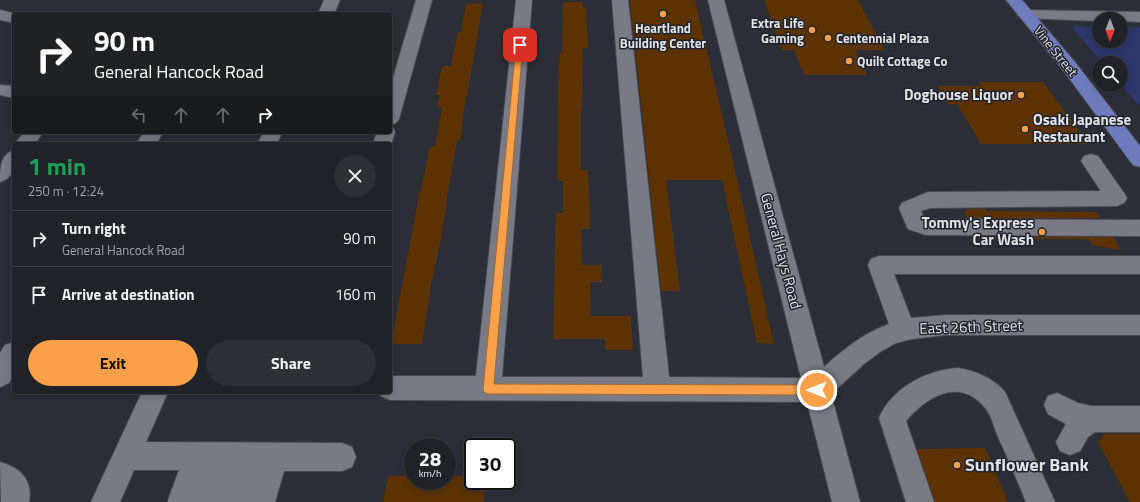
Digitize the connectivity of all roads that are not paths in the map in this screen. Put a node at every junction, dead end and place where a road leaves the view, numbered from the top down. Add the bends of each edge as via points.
1 (332, 0) edge
2 (424, 0) edge
3 (524, 0) edge
4 (620, 0) edge
5 (716, 0) edge
6 (1014, 0) edge
7 (1140, 9) edge
8 (327, 12) edge
9 (0, 15) edge
10 (1026, 15) junction
11 (12, 18) edge
12 (0, 90) edge
13 (12, 92) edge
14 (392, 112) edge
15 (12, 160) edge
16 (1140, 160) edge
17 (1091, 161) dead end
18 (0, 175) edge
19 (1140, 228) edge
20 (1140, 265) edge
21 (1140, 325) edge
22 (904, 330) junction
23 (12, 356) edge
24 (0, 375) edge
25 (0, 386) edge
26 (12, 386) edge
27 (392, 388) edge
28 (488, 389) junction
29 (657, 389) junction
30 (817, 390) junction
31 (154, 394) edge
32 (1057, 404) dead end
33 (1090, 418) junction
34 (1140, 418) edge
35 (1070, 442) dead end
36 (126, 456) junction
37 (236, 456) junction
38 (342, 457) dead end
39 (0, 476) edge
40 (212, 500) edge
41 (15, 502) edge
42 (105, 502) edge
43 (261, 502) edge
44 (846, 502) edge
45 (920, 502) edge
46 (1041, 502) edge

1 - 8 street
2 - 14 street
3 - 28 street
4 - 29 street
5 - 30 street, General Hays Road
6 - 10 main road, Vine Street
7 - 10 street
9 - 11 street
10 - 16 main road, Vine Street via 1069,66
12 - 13 street
15 - 18 street
17 - 19 street via 1117,198 928,200 909,208 916,223 926,227
20 - 22 street via 879,265
21 - 22 street, East 26th Street via 946,325
22 - 30 street, East 26th Street via 880,339 861,352
23 - 24 street
25 - 26 street
27 - 28 street
28 - 29 street
29 - 30 street
30 - 44 street, General Hays Road
31 - 36 street
32 - 33 street via 1073,414
33 - 34 street
33 - 35 street via 1078,428
36 - 37 street
36 - 42 street
37 - 38 street
37 - 40 street
37 - 40 street
37 - 43 street
39 - 41 street via 14,484 17,493
45 - 46 street via 892,418 902,405 923,389 956,378 978,385 996,401

